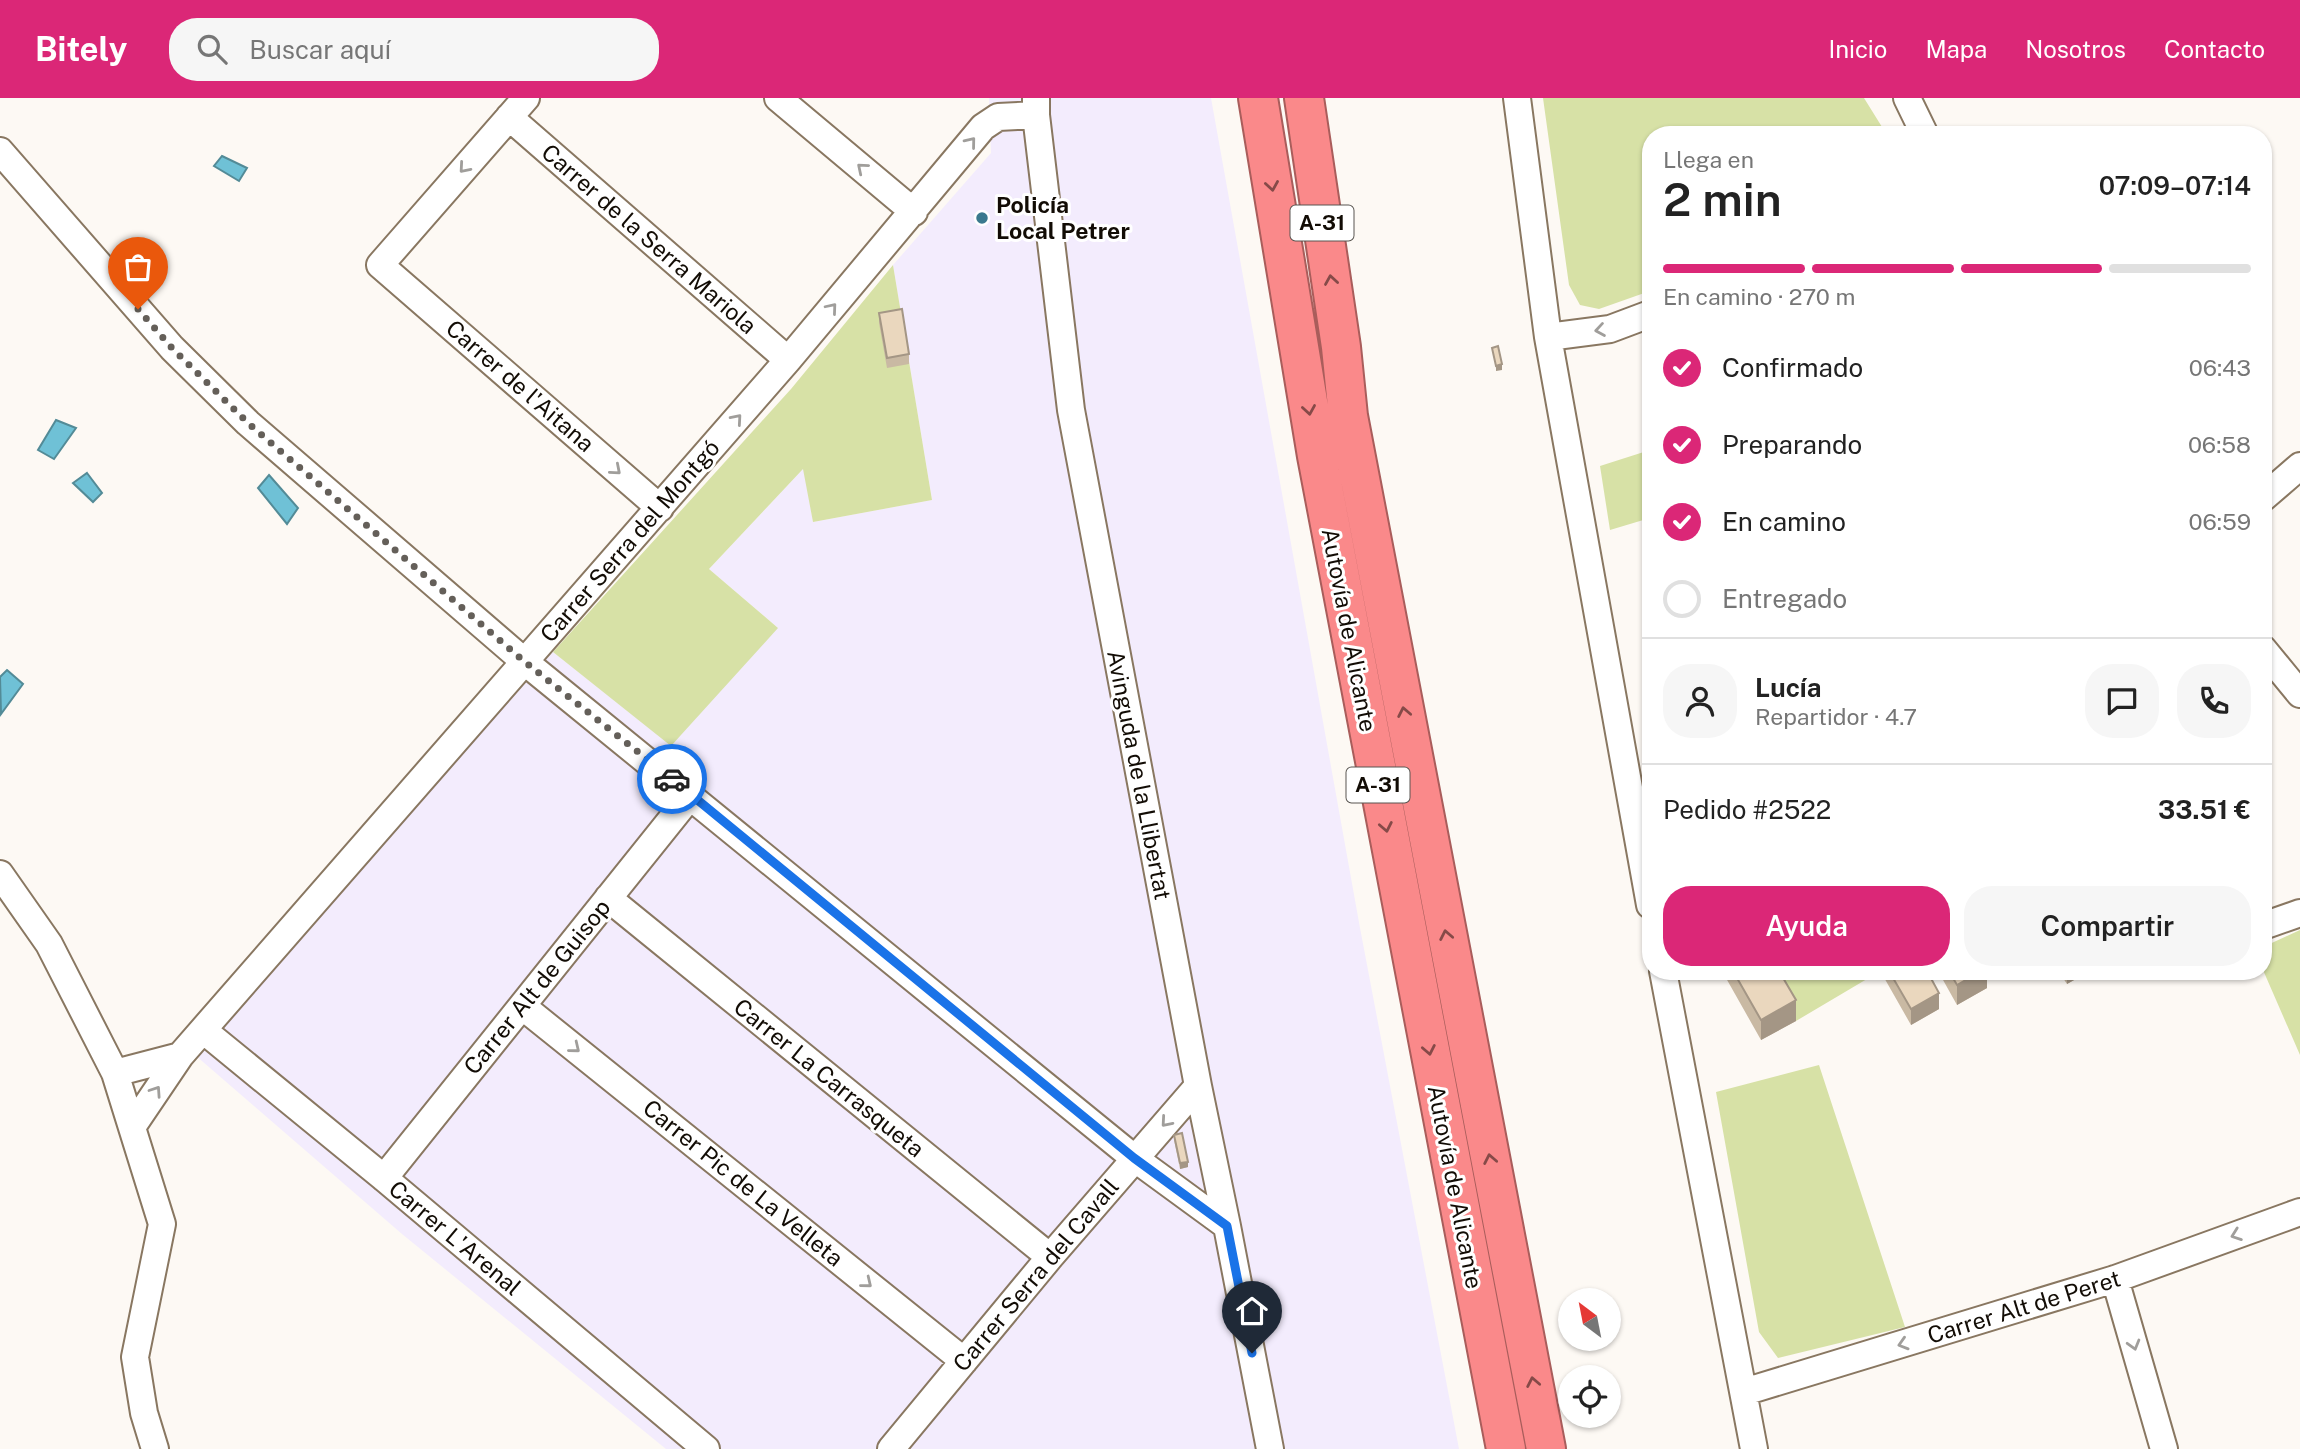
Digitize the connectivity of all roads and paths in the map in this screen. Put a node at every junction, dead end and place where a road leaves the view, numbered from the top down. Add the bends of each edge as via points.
1 (778, 98) edge
2 (1258, 98) edge
3 (1304, 98) edge
4 (1517, 98) edge
5 (1907, 98) edge
6 (1036, 106) edge
7 (517, 108) edge
8 (1921, 126) edge
9 (0, 151) edge
10 (914, 212) junction
11 (1642, 317) edge
12 (1549, 337) junction
13 (788, 360) junction
14 (2300, 466) edge
15 (2272, 490) edge
16 (660, 508) junction
17 (2272, 660) edge
18 (525, 662) junction
19 (2300, 694) edge
20 (691, 795) junction
21 (1642, 854) edge
22 (0, 874) edge
23 (608, 898) junction
24 (2300, 913) edge
25 (2272, 923) edge
26 (1665, 980) edge
27 (522, 1006) junction
28 (203, 1030) junction
29 (180, 1056) junction
30 (115, 1073) junction
31 (1198, 1086) junction
32 (132, 1127) junction
33 (1134, 1158) junction
34 (384, 1178) junction
35 (2300, 1212) edge
36 (1227, 1226) junction
37 (1050, 1257) junction
38 (2115, 1279) junction
39 (964, 1361) junction
40 (1744, 1392) junction
41 (898, 1444) edge
42 (155, 1449) edge
43 (706, 1449) edge
44 (1269, 1449) edge
45 (1506, 1449) edge
46 (1545, 1449) edge
47 (1754, 1449) edge
48 (2164, 1449) edge

10 -> 1 street
2 -> 45 highway, Autovía de Alicante / A-31 via 1319,469
46 -> 3 highway, Autovía de Alicante / A-31 via 1348,416
4 - 12 street
5 - 8 street
10 -> 6 street, Carrer Serra del Montgó via 983,127 998,117
6 - 31 street, Avinguda de la Llibertat via 1071,410
7 - 13 street, Carrer de la Serra Mariola
7 -> 16 street, Carrer de l'Aitana via 380,265
9 - 18 street via 172,348 248,423
13 -> 10 street, Carrer Serra del Montgó
11 -> 12 street via 1610,329
12 - 21 street
16 -> 13 street, Carrer Serra del Montgó
14 - 15 street
16 - 18 street, Carrer Serra del Montgó
17 - 19 street
18 - 20 street
18 - 28 street, Carrer Serra del Montgó
20 - 23 street, Carrer Alt de Guisop
20 - 33 street
22 - 30 street via 49,944
23 - 27 street, Carrer Alt de Guisop
23 - 37 street, Carrer La Carrasqueta
24 - 25 street
26 - 40 street
27 - 34 street, Carrer Alt de Guisop
27 -> 39 street, Carrer Pic de La Velleta
28 - 29 street, Carrer Serra del Montgó
28 - 34 street, Carrer L'Arenal
29 - 30 street
32 -> 29 street, Carrer Serra del Montgó
30 - 32 street
31 -> 33 street, Carrer Serra del Cavall
31 - 36 street, Avinguda de la Llibertat
32 - 42 street via 162,1224 135,1357
33 - 36 street
33 - 37 street, Carrer Serra del Cavall
34 - 43 street, Carrer L'Arenal
35 -> 38 street, Carrer Alt de Peret
36 - 44 street, Avinguda de la Llibertat
37 - 39 street, Carrer Serra del Cavall
38 -> 40 street, Carrer Alt de Peret
38 -> 48 street
39 - 41 street, Carrer Serra del Cavall
40 - 47 street

